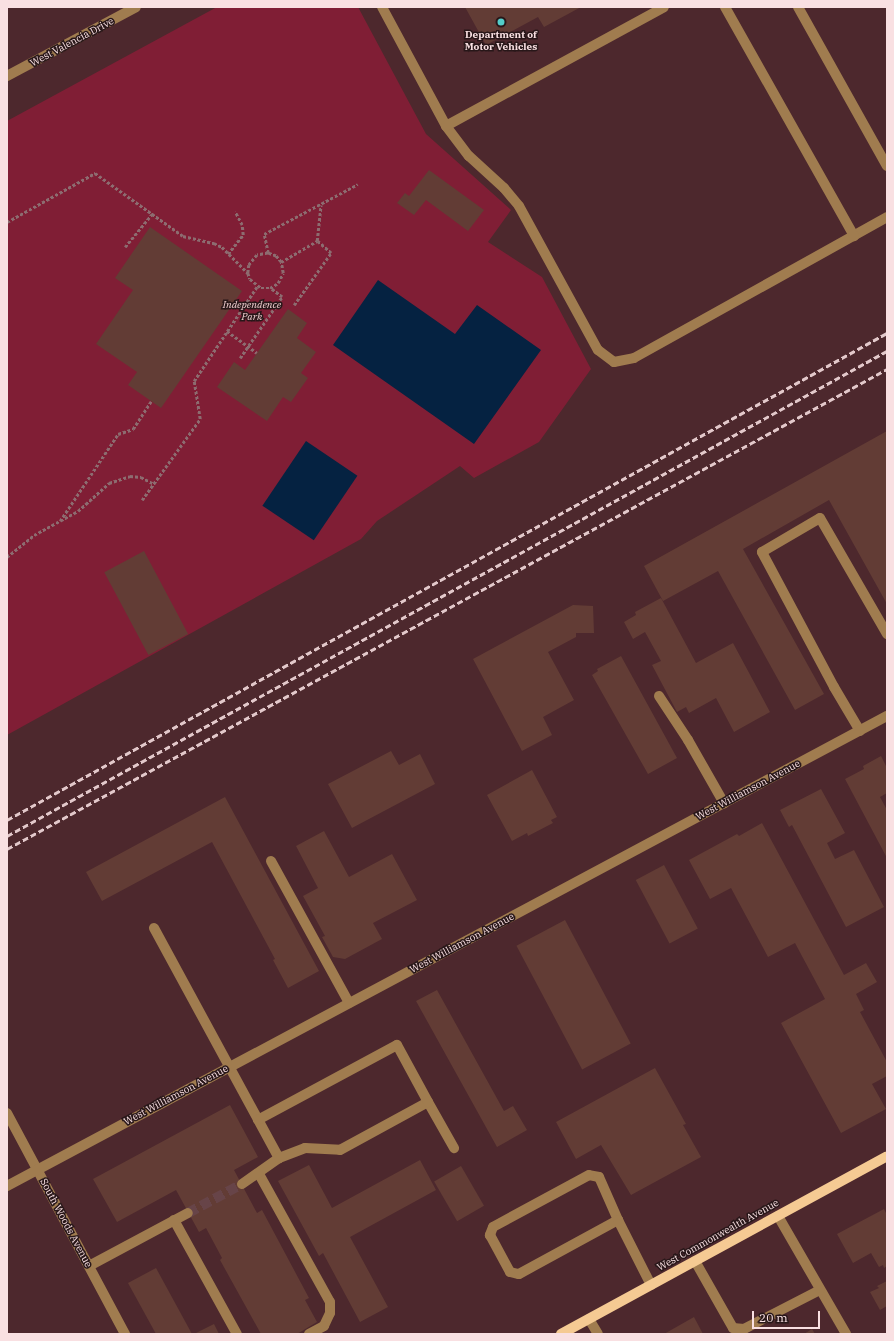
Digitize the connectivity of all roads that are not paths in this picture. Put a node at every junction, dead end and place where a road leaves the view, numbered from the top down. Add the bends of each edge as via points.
1 (136, 7) edge
2 (382, 7) edge
3 (664, 7) edge
4 (725, 7) edge
5 (798, 7) edge
6 (7, 76) edge
7 (446, 126) junction
8 (887, 166) edge
9 (887, 217) edge
10 (854, 236) junction
11 (887, 634) edge
12 (659, 696) dead end
13 (887, 716) edge
14 (860, 731) junction
15 (724, 803) junction
16 (271, 861) dead end
17 (154, 928) dead end
18 (349, 1004) junction
19 (229, 1067) junction
20 (428, 1102) junction
21 (7, 1113) edge
22 (258, 1120) junction
23 (454, 1148) dead end
24 (887, 1156) edge
25 (280, 1158) junction
26 (37, 1170) junction
27 (259, 1174) junction
28 (242, 1184) tunnel mouth
29 (7, 1186) edge
30 (188, 1213) tunnel mouth
31 (778, 1216) junction
32 (174, 1220) junction
33 (618, 1220) junction
34 (695, 1261) junction
35 (89, 1266) junction
36 (651, 1285) junction
37 (820, 1290) junction
38 (589, 1319) junction
39 (125, 1334) edge
40 (237, 1334) edge
41 (309, 1334) edge
42 (561, 1334) edge
43 (598, 1334) edge
44 (846, 1334) edge

1 - 6 street, West Valencia Drive
2 - 7 street
3 - 7 street
4 - 10 street
5 - 8 street
7 - 10 street via 469,156 504,188 518,206 598,350 614,362 634,358
9 - 10 street
11 - 14 street via 820,518 762,552
12 - 15 street
13 - 14 street, West Williamson Avenue
14 - 15 street, West Williamson Avenue
15 - 18 street, West Williamson Avenue
16 - 18 street
17 - 19 street
18 - 19 street, West Williamson Avenue
19 - 22 street
19 - 26 street, West Williamson Avenue
20 - 22 street via 397,1044
20 - 23 street
20 - 25 street via 340,1150 305,1148
21 - 26 street, South Woods Avenue
22 - 25 street
24 - 31 main road, West Commonwealth Avenue
25 - 27 street
26 - 29 street, West Williamson Avenue
26 - 35 street, South Woods Avenue
27 - 28 street
27 - 41 street via 330,1302 330,1313 324,1326
30 - 32 street
31 - 34 main road, West Commonwealth Avenue
31 - 37 street
32 - 35 street
32 - 40 street
33 - 33 street via 519,1274 510,1272 490,1235 493,1227 589,1175 599,1177
33 - 36 street
34 - 36 main road, West Commonwealth Avenue
34 - 37 street via 733,1328 744,1329
35 - 39 street, South Woods Avenue
36 - 38 main road, West Commonwealth Avenue
37 - 44 street
38 - 42 main road, West Commonwealth Avenue
38 - 43 street

